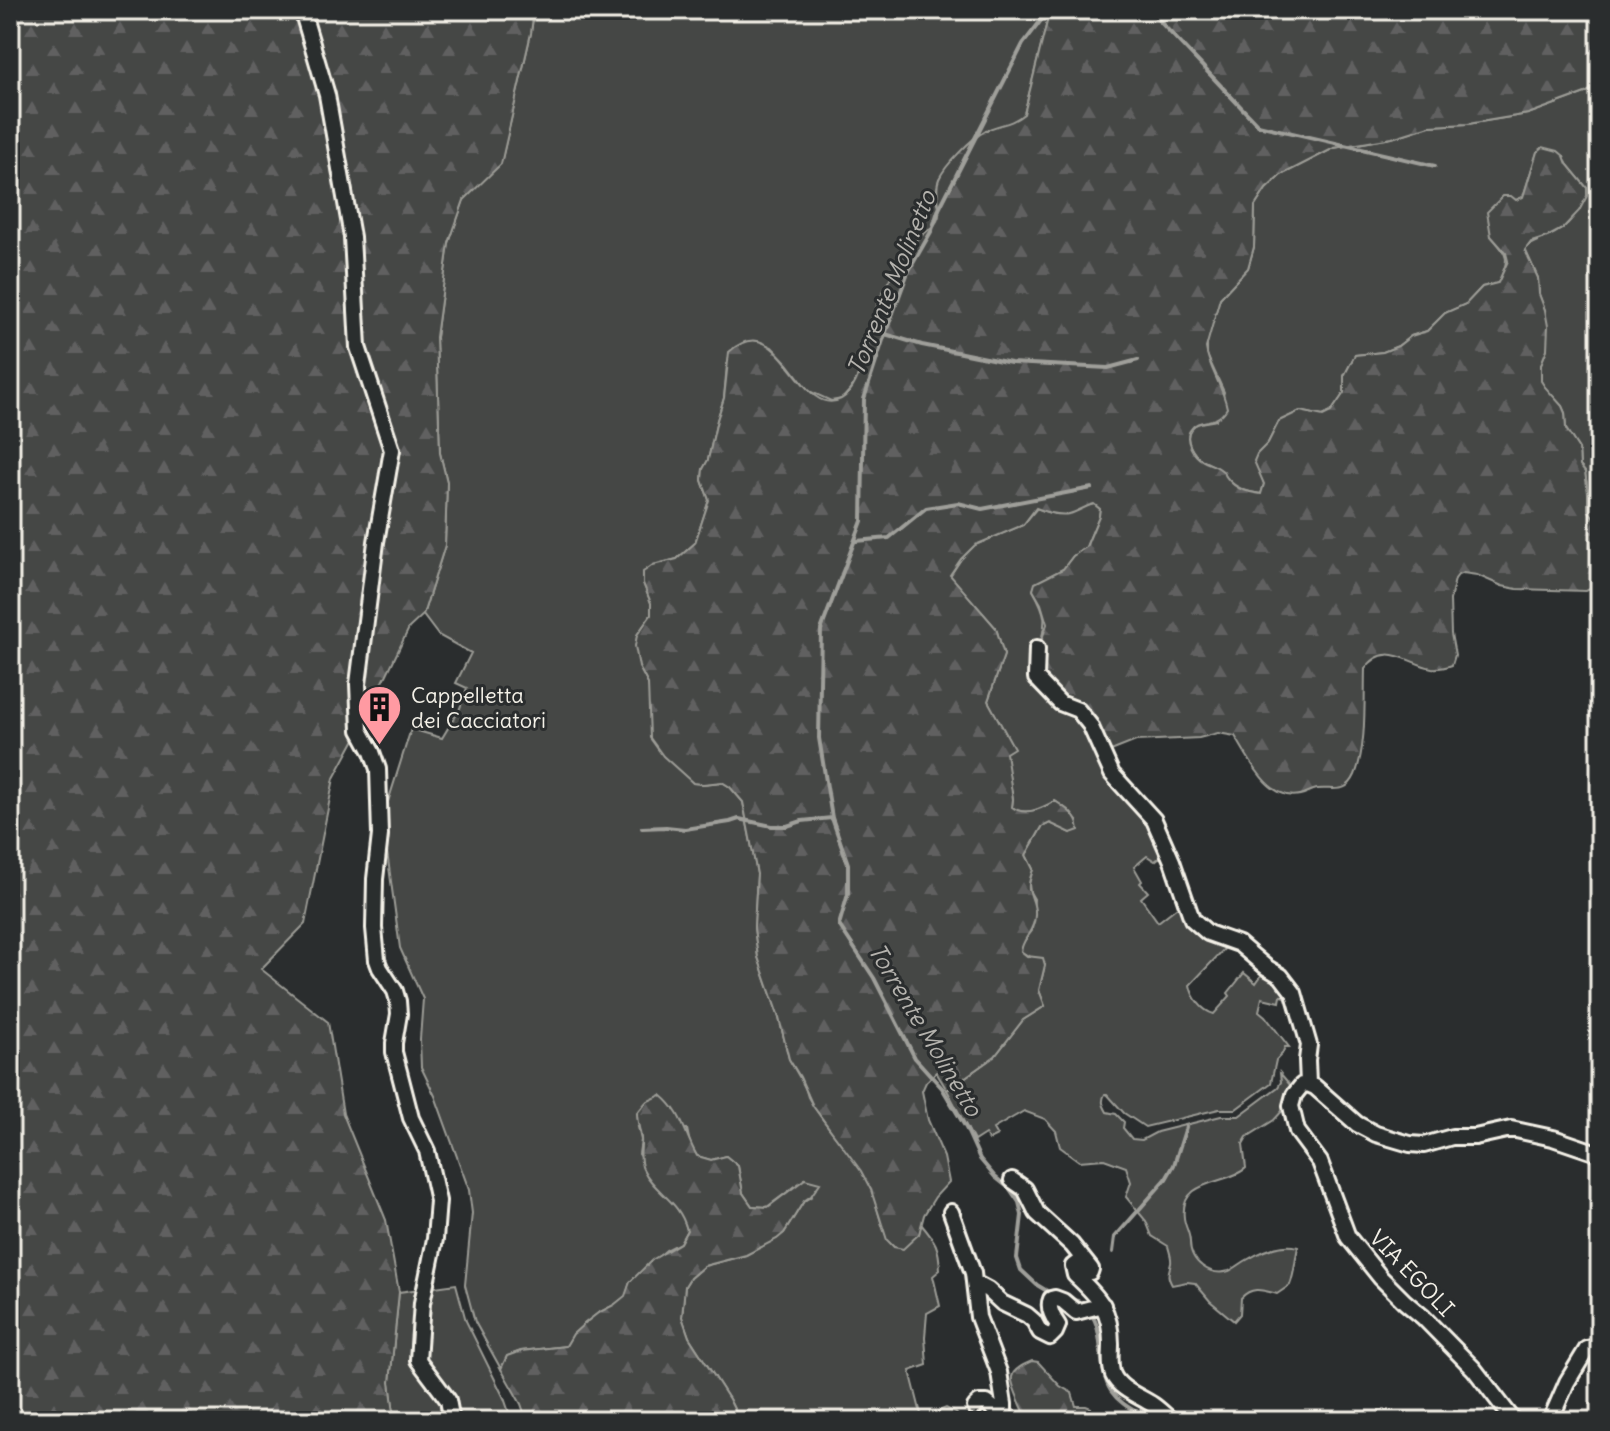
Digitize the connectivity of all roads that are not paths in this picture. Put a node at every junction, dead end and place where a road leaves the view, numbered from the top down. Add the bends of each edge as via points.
1 (302, 10) edge
2 (1037, 648) dead end
3 (1308, 1084) junction
4 (1600, 1154) edge
5 (1012, 1180) dead end
6 (951, 1212) dead end
7 (975, 1283) junction
8 (1103, 1305) junction
9 (1600, 1346) edge
10 (975, 1407) dead end
11 (1006, 1419) edge
12 (452, 1421) edge
13 (1172, 1421) edge
14 (1514, 1421) edge
15 (1550, 1421) edge

1 - 12 street via 327,95 352,237 358,347 392,450 358,684 360,730 378,769 377,960 398,1001 394,1052 438,1201 418,1360 448,1400
2 - 3 street via 1036,678 1060,703 1078,710 1112,774 1154,820 1192,919 1208,933 1239,944 1281,976 1294,993 1309,1045
3 - 4 street via 1357,1124 1410,1144 1511,1129
3 - 14 street, VIA EGOLI via 1298,1089 1291,1106 1297,1131 1320,1162 1348,1237 1381,1278 1474,1369
5 - 8 street via 1091,1269 1073,1266
6 - 7 street
7 - 8 street via 1027,1315 1050,1337 1058,1325 1051,1299 1076,1312
7 - 11 street via 978,1317 999,1372
8 - 13 street via 1109,1315 1114,1377
9 - 15 street via 1587,1349
10 - 11 street via 987,1403

